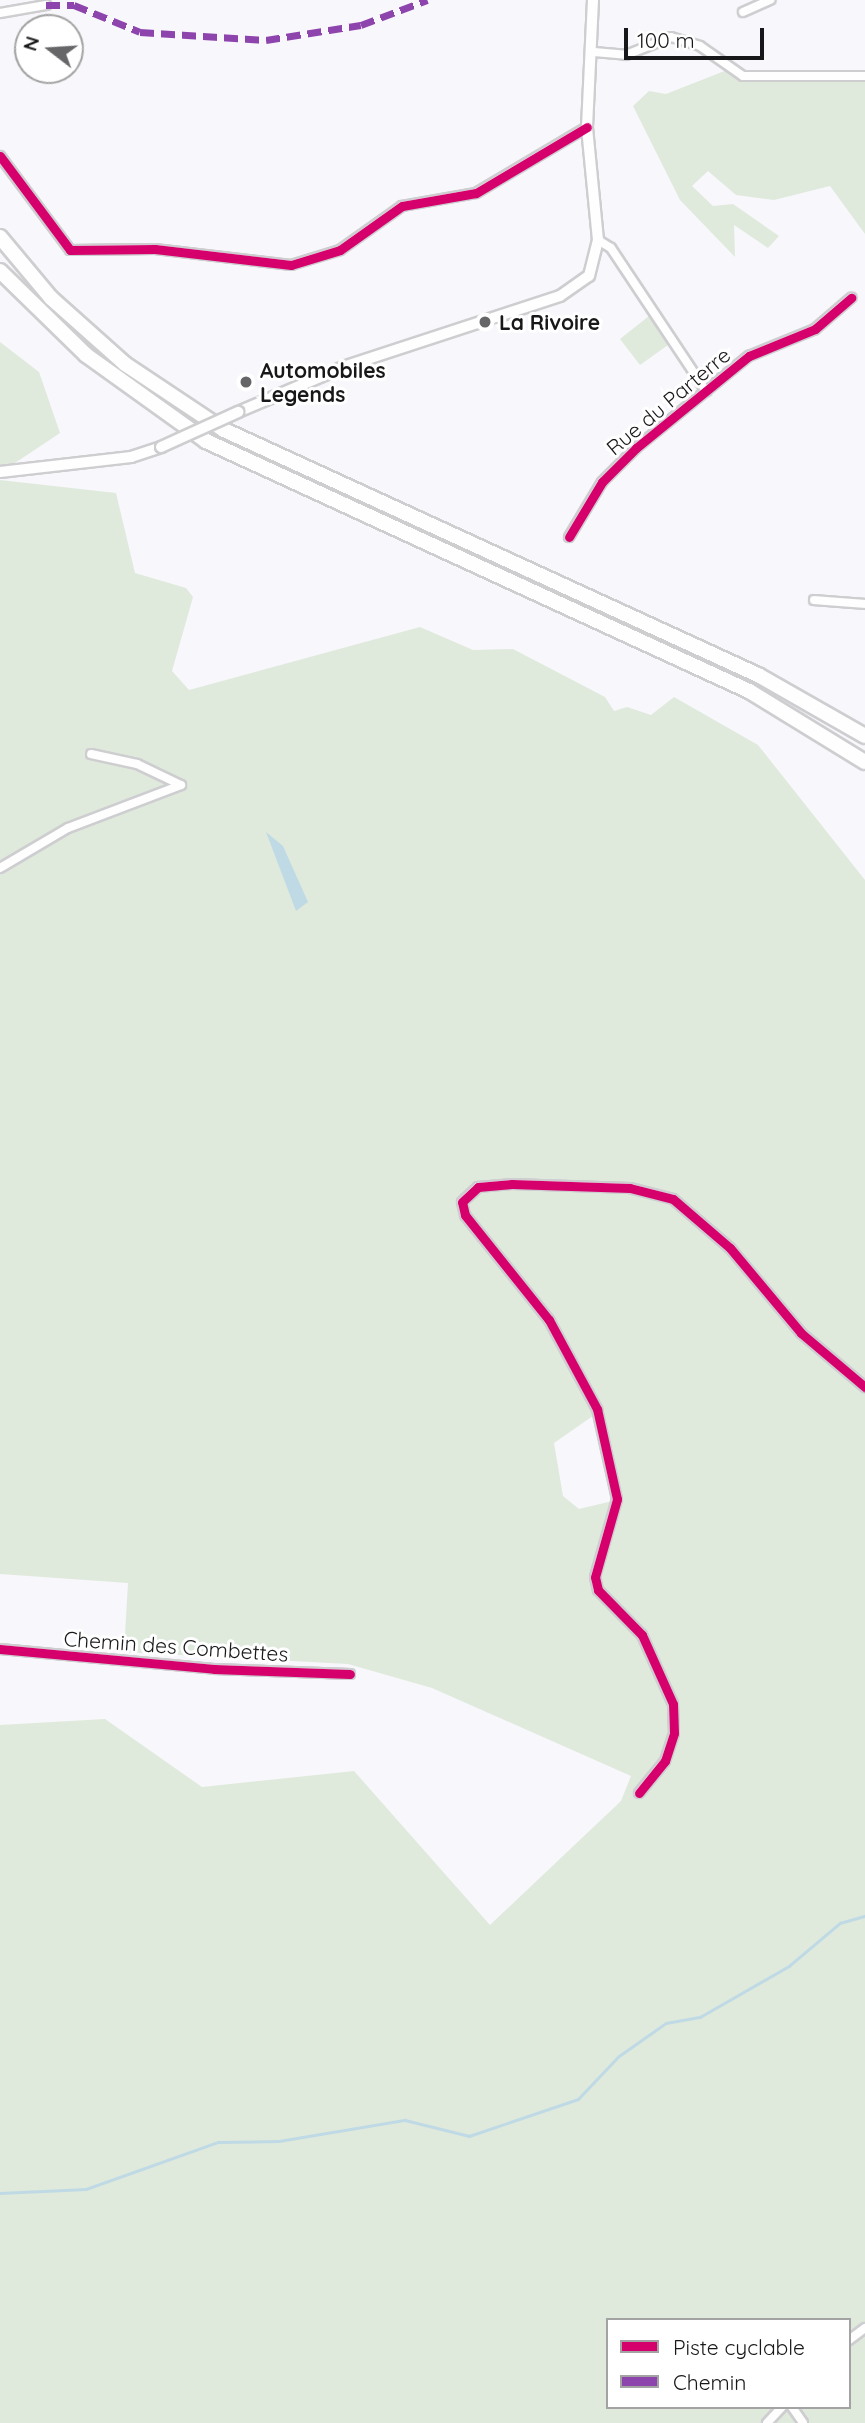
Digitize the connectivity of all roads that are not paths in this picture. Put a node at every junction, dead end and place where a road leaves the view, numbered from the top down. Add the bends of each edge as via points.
1 (593, 0) edge
2 (770, 0) edge
3 (46, 5) dead end
4 (743, 12) dead end
5 (0, 13) edge
6 (594, 52) junction
7 (865, 76) edge
8 (587, 127) junction
9 (0, 156) edge
10 (0, 237) edge
11 (598, 240) junction
12 (0, 271) edge
13 (852, 298) dead end
14 (706, 391) junction
15 (0, 472) edge
16 (569, 537) dead end
17 (814, 600) dead end
18 (865, 604) edge
19 (865, 736) edge
20 (91, 754) dead end
21 (865, 762) edge
22 (0, 868) edge
23 (865, 1387) edge
24 (0, 1649) edge
25 (350, 1674) dead end
26 (639, 1793) dead end
27 (780, 2409) edge
28 (767, 2423) edge

1 - 6 main road
2 - 4 street
3 - 5 street
6 - 7 street via 638,53 671,37 700,46 743,76
6 - 8 main road
8 - 9 street via 476,193 402,206 340,250 291,265 155,249 70,250
8 - 11 main road
10 - 19 highway via 51,298 125,364 224,430 758,675
11 - 14 street, Rue du Parterre via 611,248
11 - 15 main road, bridge via 589,276 571,292 346,366 131,457
12 - 21 highway via 86,355 206,440 749,691
13 - 14 street, Rue du Parterre via 815,329 749,356
14 - 16 street, Rue du Parterre via 612,469
17 - 18 street
20 - 22 street via 137,764 181,786 68,828
23 - 26 street via 801,1332 730,1248 673,1199 630,1188 512,1184 478,1187 462,1202 465,1215 549,1320 597,1409 617,1499 595,1577 598,1590 642,1635 673,1704 674,1733 665,1761
24 - 25 street, Chemin des Combettes via 214,1669
27 - 28 street

